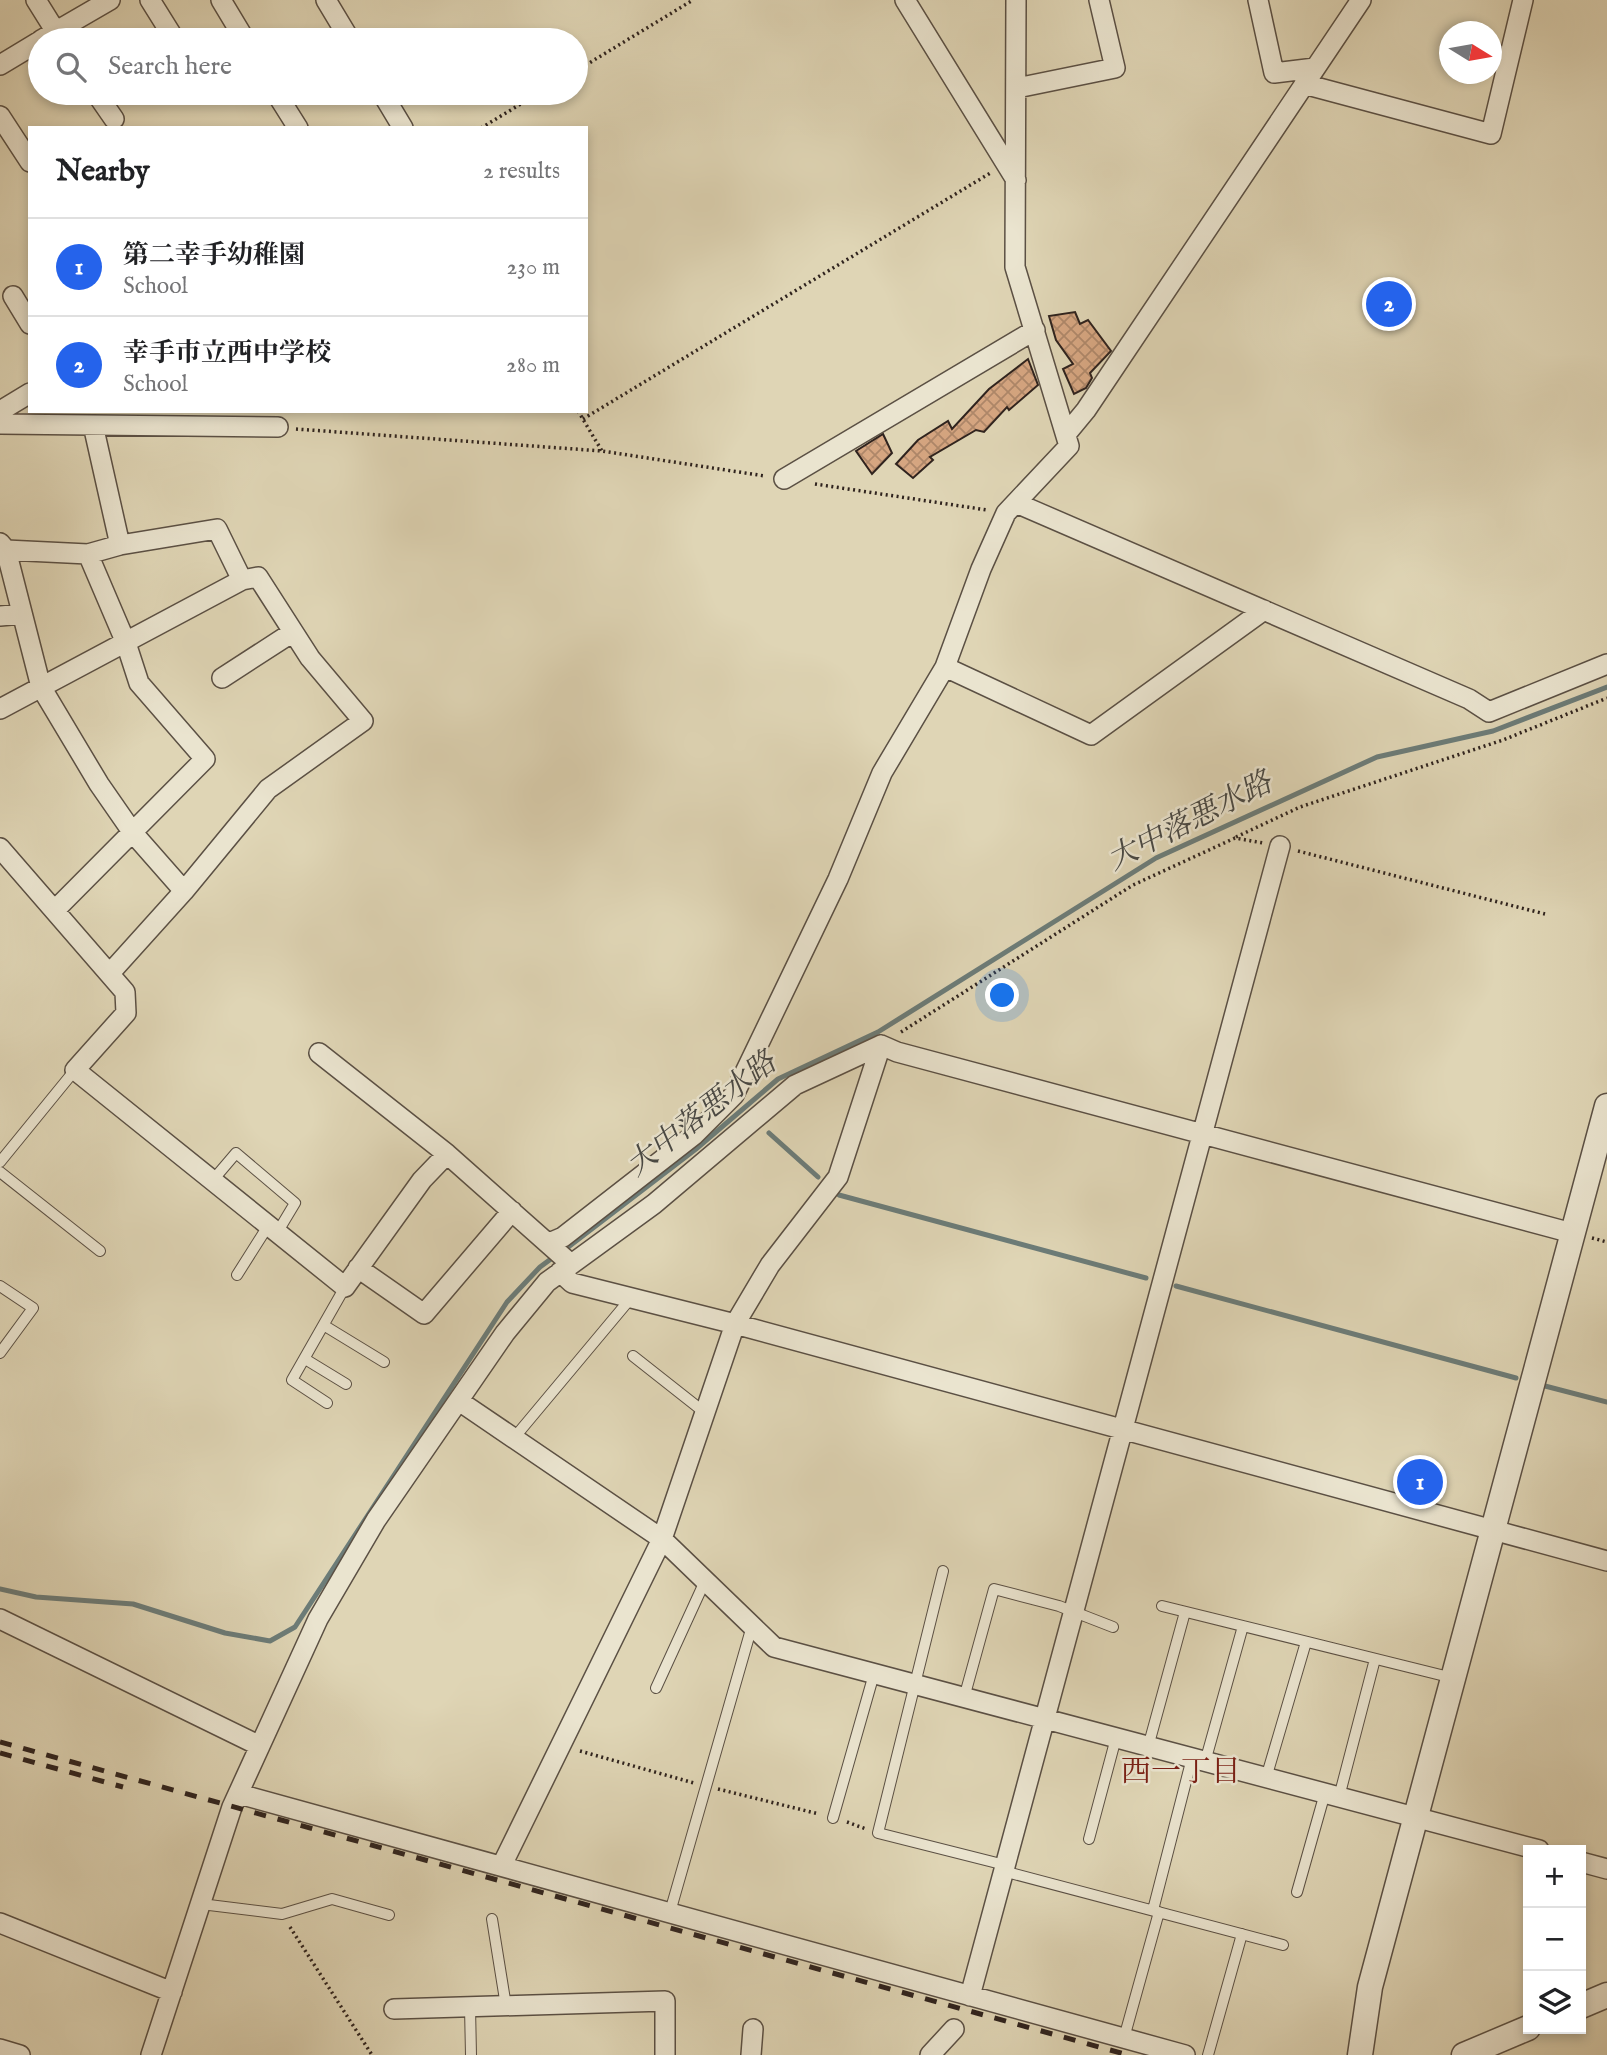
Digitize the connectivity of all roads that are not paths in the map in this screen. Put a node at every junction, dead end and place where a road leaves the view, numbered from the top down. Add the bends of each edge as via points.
1 (36, 0) edge
2 (110, 0) edge
3 (150, 0) edge
4 (221, 0) edge
5 (326, 0) edge
6 (905, 0) edge
7 (1016, 0) edge
8 (1099, 0) edge
9 (1258, 0) edge
10 (1361, 0) edge
11 (1523, 0) edge
12 (46, 28) edge
13 (65, 28) edge
14 (168, 28) edge
15 (238, 28) edge
16 (343, 28) edge
17 (28, 50) edge
18 (0, 65) edge
19 (1310, 76) junction
20 (1017, 88) junction
21 (104, 105) edge
22 (284, 105) edge
23 (389, 105) edge
24 (0, 116) edge
25 (114, 119) dead end
26 (297, 126) edge
27 (402, 126) edge
28 (28, 159) edge
29 (1016, 181) junction
30 (13, 296) dead end
31 (28, 321) edge
32 (1035, 330) junction
33 (28, 395) edge
34 (3, 401) edge
35 (0, 424) edge
36 (93, 425) junction
37 (278, 427) road end
38 (1067, 433) junction
39 (784, 479) dead end
40 (1016, 503) junction
41 (120, 545) junction
42 (3, 546) edge
43 (88, 554) junction
44 (242, 580) junction
45 (1264, 610) junction
46 (22, 614) junction
47 (0, 616) edge
48 (293, 632) junction
49 (126, 643) junction
50 (1607, 664) edge
51 (945, 667) junction
52 (222, 678) dead end
53 (41, 687) junction
54 (0, 709) edge
55 (133, 833) junction
56 (1280, 846) road end
57 (0, 848) edge
58 (184, 891) junction
59 (55, 910) junction
60 (111, 972) junction
61 (881, 1045) junction
62 (319, 1053) dead end
63 (75, 1070) junction
64 (1607, 1106) edge
65 (1201, 1134) junction
66 (447, 1154) junction
67 (0, 1162) edge
68 (0, 1172) edge
69 (213, 1180) junction
70 (512, 1211) junction
71 (272, 1230) junction
72 (1572, 1233) junction
73 (550, 1243) junction
74 (100, 1251) dead end
75 (565, 1265) junction
76 (358, 1268) junction
77 (237, 1275) dead end
78 (0, 1286) edge
79 (345, 1287) junction
80 (632, 1297) junction
81 (736, 1324) junction
82 (325, 1326) junction
83 (0, 1353) edge
84 (633, 1356) dead end
85 (305, 1359) junction
86 (384, 1362) dead end
87 (346, 1384) dead end
88 (459, 1401) junction
89 (327, 1403) dead end
90 (704, 1412) junction
91 (1121, 1430) junction
92 (514, 1438) junction
93 (1493, 1530) junction
94 (662, 1539) junction
95 (1607, 1561) edge
96 (943, 1571) dead end
97 (705, 1581) junction
98 (1162, 1606) dead end
99 (1185, 1612) junction
100 (1072, 1613) junction
101 (0, 1619) edge
102 (752, 1626) junction
103 (1243, 1626) junction
104 (1113, 1627) dead end
105 (1306, 1642) junction
106 (1375, 1659) junction
107 (874, 1674) junction
108 (1454, 1678) junction
109 (915, 1685) junction
110 (656, 1688) dead end
111 (964, 1698) junction
112 (1044, 1719) junction
113 (1116, 1738) junction
114 (260, 1746) junction
115 (1148, 1746) junction
116 (1198, 1760) junction
117 (1266, 1778) junction
118 (239, 1794) junction
119 (1332, 1795) junction
120 (833, 1818) dead end
121 (1418, 1818) junction
122 (1089, 1839) dead end
123 (1523, 1846) edge
124 (1586, 1863) edge
125 (502, 1865) junction
126 (1004, 1868) junction
127 (1607, 1869) edge
128 (1297, 1892) dead end
129 (201, 1904) junction
130 (1156, 1911) junction
131 (670, 1912) junction
132 (389, 1915) dead end
133 (492, 1919) dead end
134 (0, 1923) edge
135 (1242, 1934) junction
136 (1283, 1945) dead end
137 (172, 1992) junction
138 (1607, 1995) edge
139 (970, 1996) junction
140 (1586, 2004) edge
141 (506, 2006) junction
142 (470, 2007) junction
143 (394, 2009) dead end
144 (753, 2029) dead end
145 (954, 2029) dead end
146 (1523, 2030) edge
147 (1124, 2038) junction
148 (0, 2049) edge
149 (20, 2055) edge
150 (150, 2055) edge
151 (471, 2055) edge
152 (665, 2055) edge
153 (751, 2055) edge
154 (930, 2055) edge
155 (1185, 2055) edge
156 (1208, 2055) edge
157 (1360, 2055) edge
158 (1464, 2055) edge

1 - 12 street
2 - 13 street
3 - 14 street
4 - 15 street
5 - 16 street
6 - 29 street
7 - 20 street
8 - 20 street via 1115,68
9 - 19 street via 1273,74
10 - 19 street
11 - 19 street via 1491,134
17 - 18 street
19 - 38 street via 1094,400
20 - 29 street
21 - 25 street
22 - 26 street
23 - 27 street
24 - 28 street
29 - 32 street via 1015,267
30 - 31 street
32 - 38 street
32 - 39 street
33 - 34 street
35 - 36 street
36 - 37 street
36 - 41 street
38 - 40 street via 1069,446
40 - 45 street
40 - 51 street via 1006,513 981,569
41 - 43 street
41 - 44 street via 217,529
42 - 43 street
42 - 46 street
43 - 49 street
44 - 48 street via 258,577
44 - 49 street
45 - 50 street via 1469,699 1489,712
45 - 51 street via 1091,735
46 - 47 street
46 - 53 street
48 - 52 street
48 - 58 street via 363,721 268,789
49 - 53 street
49 - 55 street via 139,683 205,759
51 - 73 street via 882,773 838,879 734,1095 694,1135
53 - 54 street
53 - 55 street
55 - 58 street
55 - 59 street
56 - 65 street
57 - 59 street
58 - 60 street
59 - 60 street
60 - 63 street via 125,992 126,1013
61 - 65 street
61 - 75 street via 795,1084 654,1203
61 - 81 street via 838,1177 770,1265
62 - 66 street
63 - 67 lane
63 - 69 street
64 - 72 street
65 - 72 street
65 - 91 street
66 - 70 street
66 - 76 street via 422,1180
68 - 74 lane
69 - 71 street
69 - 71 lane via 236,1153 246,1161 295,1203
70 - 73 street
70 - 76 street via 424,1314
71 - 77 lane
71 - 79 street
72 - 93 street
73 - 75 street
75 - 80 street via 572,1283
75 - 88 street via 505,1333
76 - 79 street
78 - 83 lane via 33,1308
79 - 82 lane
80 - 81 street
80 - 92 lane
81 - 90 street
81 - 91 street
82 - 85 lane
82 - 86 lane
84 - 90 lane
85 - 87 lane
85 - 89 lane via 292,1380
88 - 92 street
88 - 114 street via 376,1520 318,1619
90 - 94 street
91 - 93 street
91 - 100 street
92 - 94 street
93 - 95 street
93 - 108 street
94 - 97 street
94 - 125 street
96 - 109 lane
97 - 102 street
97 - 110 lane
98 - 99 lane
99 - 103 lane
99 - 115 lane
100 - 104 lane
100 - 111 lane via 994,1589
100 - 112 street
101 - 114 street
102 - 107 street via 774,1647
102 - 131 lane
103 - 105 lane
103 - 116 lane
105 - 106 lane
105 - 117 lane
106 - 108 lane
106 - 119 lane
107 - 109 street
107 - 120 lane
108 - 121 street
109 - 111 street
109 - 126 lane via 878,1833
111 - 112 street
112 - 113 street
112 - 126 street
113 - 115 street
113 - 122 lane
114 - 118 street
115 - 116 street
116 - 117 street
116 - 130 lane
117 - 119 street
118 - 125 street
118 - 129 street
119 - 121 street
119 - 128 lane
121 - 123 street
121 - 157 street via 1370,1987
124 - 127 street
125 - 131 street
126 - 130 lane
126 - 139 street
129 - 132 lane via 282,1914 332,1899
129 - 137 street
130 - 135 lane
130 - 147 lane
131 - 139 street
133 - 141 lane
134 - 137 street
135 - 136 lane
135 - 156 lane
137 - 150 street
138 - 140 street
139 - 147 street
141 - 142 street
141 - 152 street via 665,2001
142 - 143 street
142 - 151 lane
144 - 153 street
145 - 154 street
146 - 158 street
147 - 155 street
148 - 149 street

